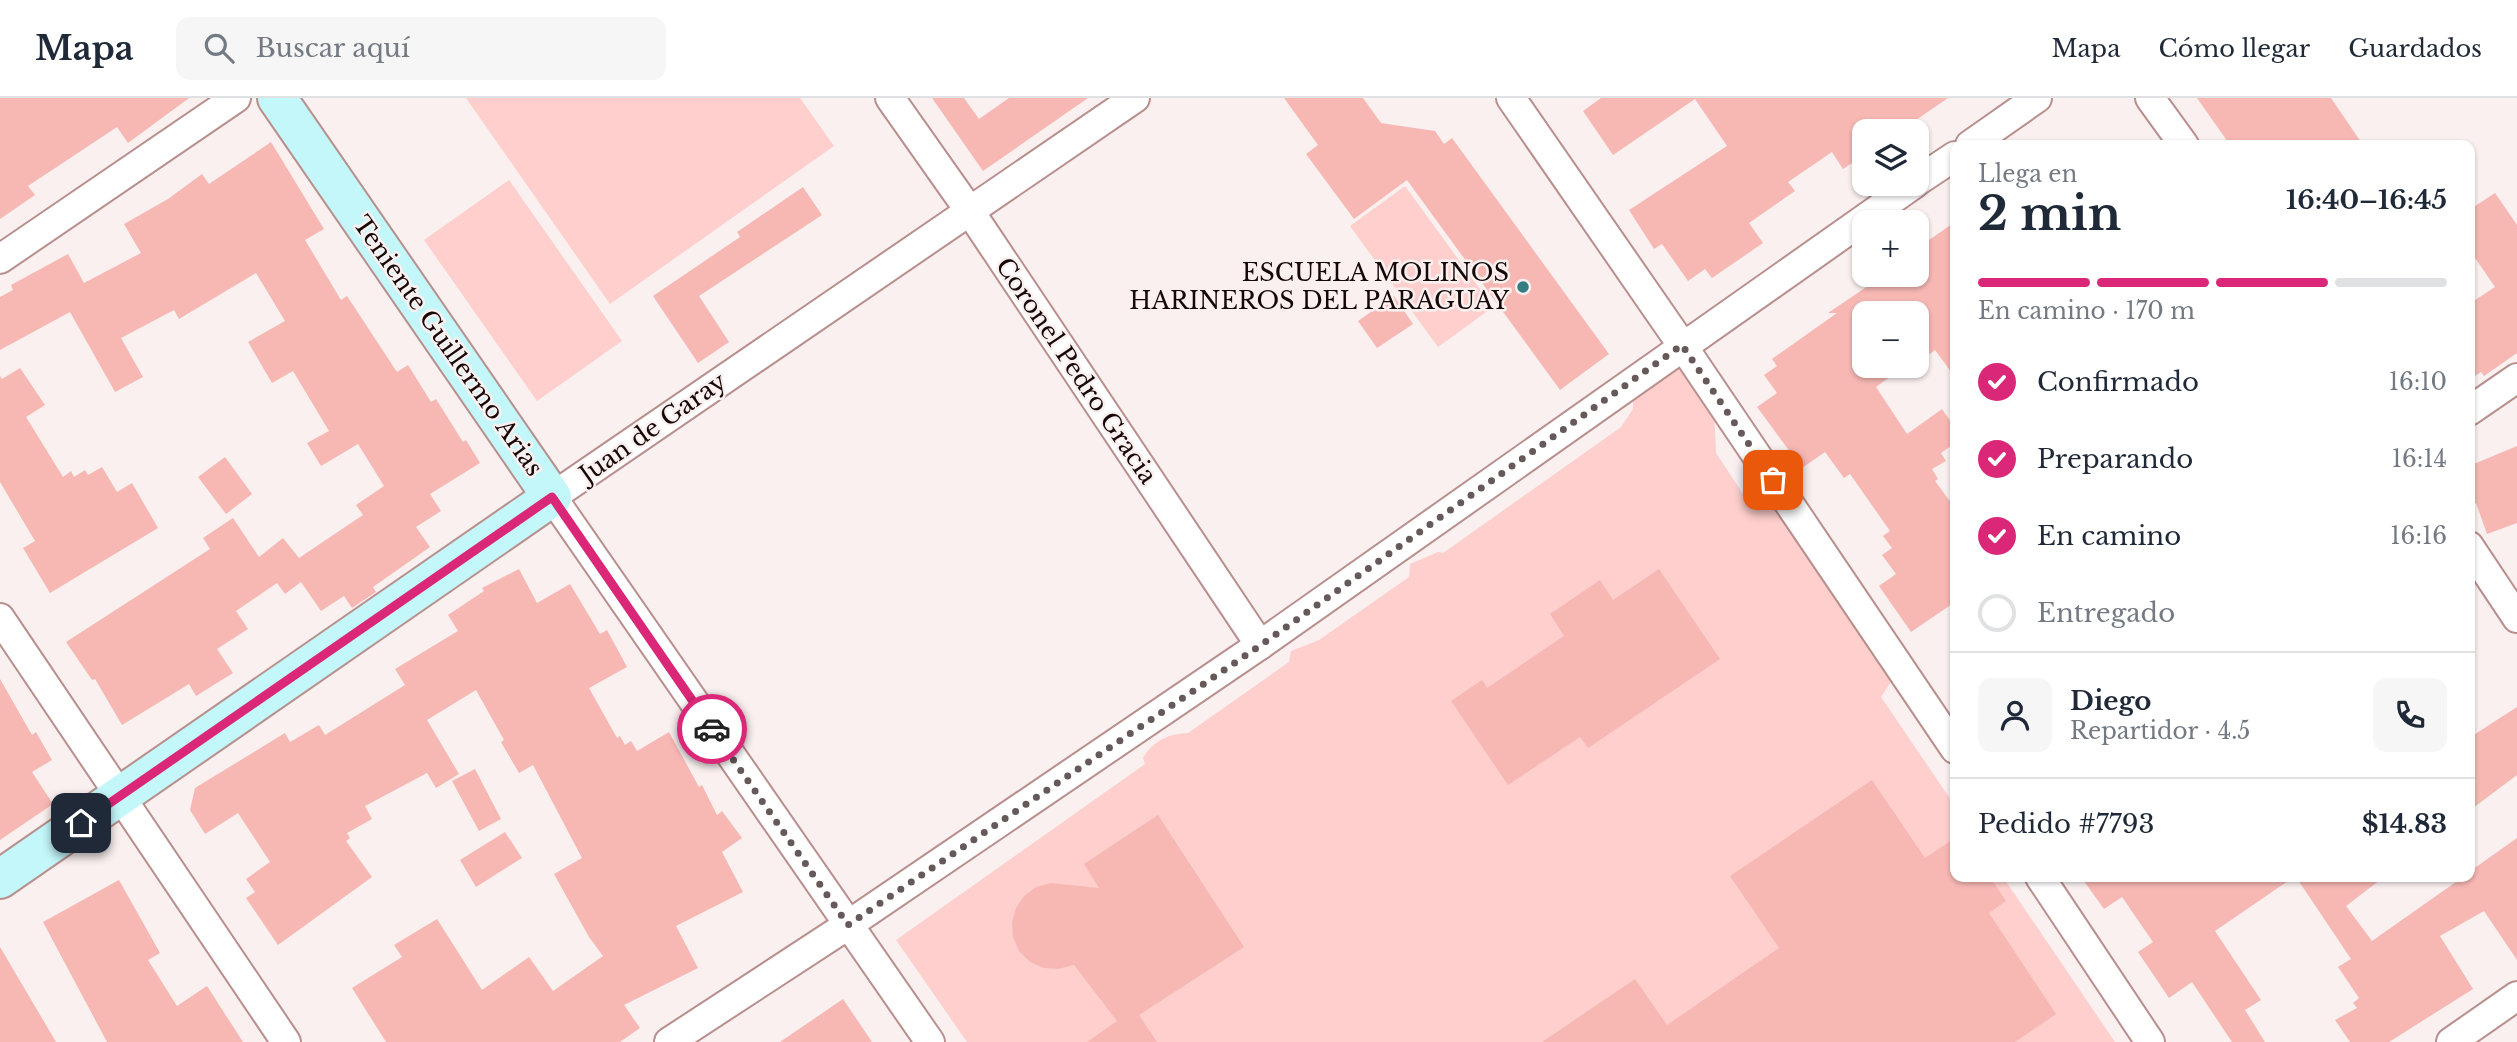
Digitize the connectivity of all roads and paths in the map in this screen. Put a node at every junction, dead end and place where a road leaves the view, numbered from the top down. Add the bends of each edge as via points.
1 (236, 98) edge
2 (277, 98) edge
3 (890, 98) edge
4 (1135, 98) edge
5 (1511, 98) edge
6 (2037, 98) edge
7 (2150, 98) edge
8 (1976, 140) edge
9 (2180, 140) edge
10 (1950, 159) edge
11 (1929, 174) edge
12 (1896, 196) edge
13 (969, 211) junction
14 (0, 259) edge
15 (1682, 345) junction
16 (2517, 378) edge
17 (2475, 407) edge
18 (552, 497) junction
19 (2475, 555) edge
20 (0, 618) edge
21 (2517, 618) edge
22 (1261, 645) junction
23 (1950, 742) edge
24 (121, 796) junction
25 (0, 879) edge
26 (2043, 882) edge
27 (848, 925) junction
28 (2517, 996) edge
29 (286, 1042) edge
30 (668, 1042) edge
31 (930, 1042) edge
32 (2150, 1042) edge
33 (2451, 1042) edge

1 - 14 street
2 - 18 street, Teniente Guillermo Arias
3 - 13 street, Coronel Pedro Gracia
4 - 13 street, Juan de Garay
5 - 15 street
6 - 8 street
7 - 9 street
10 - 11 street
12 - 15 street
13 - 18 street, Juan de Garay
13 - 22 street, Coronel Pedro Gracia
15 - 22 street
15 - 23 street
16 - 17 street
18 - 24 street, Juan de Garay
18 - 27 street, Teniente Guillermo Arias
19 - 21 street
20 - 24 street
22 - 27 street
24 - 25 street, Juan de Garay
24 - 29 street
26 - 32 street
27 - 30 street
27 - 31 street, Teniente Guillermo Arias
28 - 33 street

